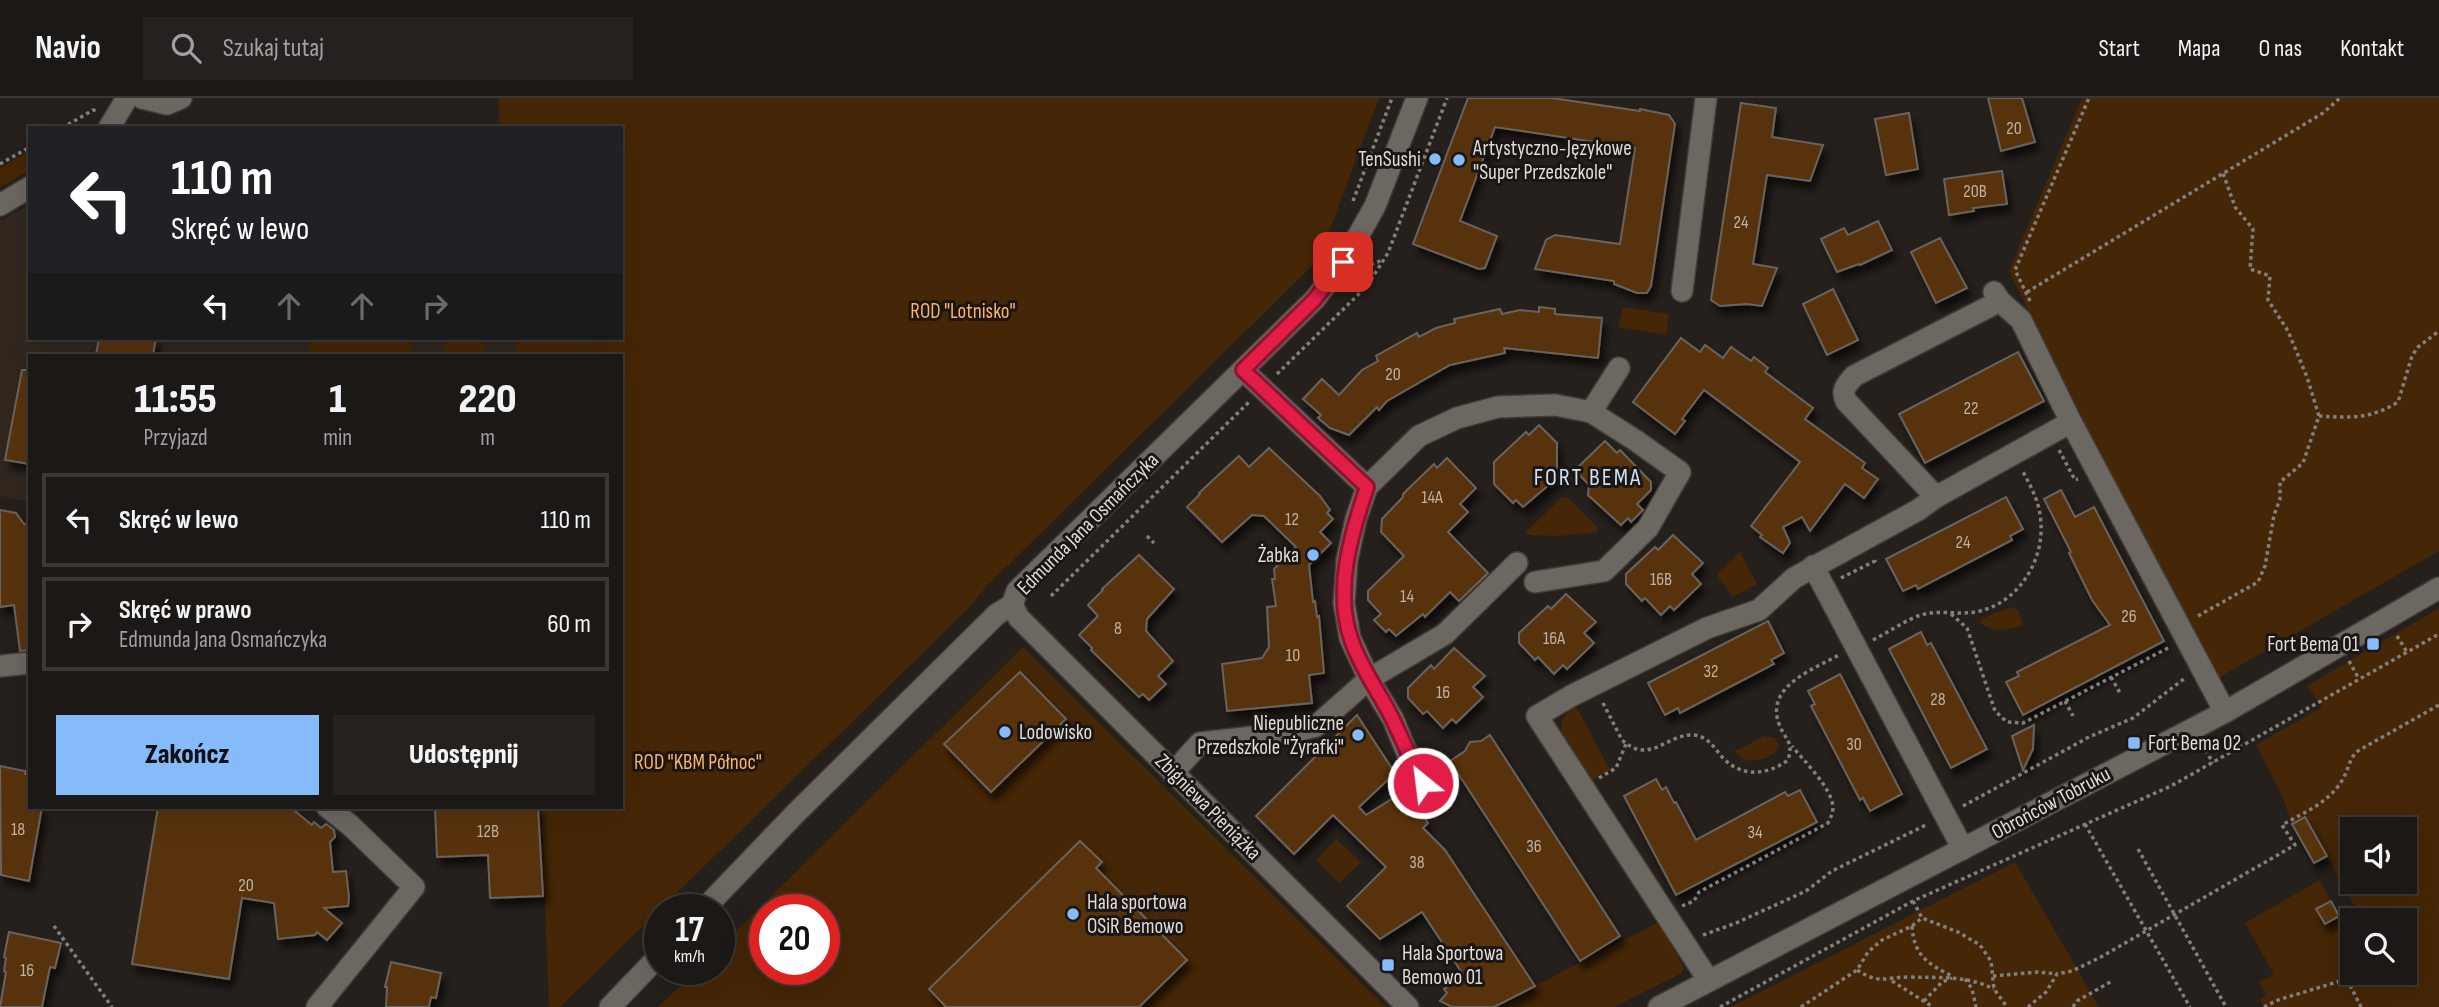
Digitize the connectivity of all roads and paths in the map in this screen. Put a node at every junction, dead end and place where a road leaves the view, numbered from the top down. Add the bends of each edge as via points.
1 (127, 98) edge
2 (142, 98) edge
3 (181, 98) edge
4 (1392, 98) edge
5 (1417, 98) edge
6 (1706, 98) edge
7 (2089, 98) edge
8 (2340, 98) edge
9 (108, 120) edge
10 (65, 126) edge
11 (28, 148) edge
12 (0, 164) edge
13 (2223, 173) junction
14 (28, 188) edge
15 (1353, 201) dead end
16 (0, 205) edge
17 (1682, 291) dead end
18 (2026, 292) junction
19 (2032, 305) dead end
20 (2439, 331) edge
21 (1619, 368) dead end
22 (1243, 370) junction
23 (1591, 412) junction
24 (2319, 416) junction
25 (2071, 422) junction
26 (2013, 454) junction
27 (1367, 487) junction
28 (1936, 497) junction
29 (1147, 536) dead end
30 (1154, 542) dead end
31 (1517, 563) dead end
32 (1813, 566) junction
33 (1535, 582) dead end
34 (2439, 588) edge
35 (1012, 605) junction
36 (1951, 613) junction
37 (2190, 621) dead end
38 (2439, 634) edge
39 (1861, 645) junction
40 (2172, 646) dead end
41 (28, 663) edge
42 (0, 666) edge
43 (2202, 668) junction
44 (2112, 677) junction
45 (1368, 679) junction
46 (1593, 685) junction
47 (2120, 693) dead end
48 (2065, 701) junction
49 (2439, 705) edge
50 (2225, 712) junction
51 (2073, 716) dead end
52 (1791, 744) junction
53 (28, 766) edge
54 (1173, 773) junction
55 (26, 775) dead end
56 (1423, 783) dead end
57 (330, 809) edge
58 (1945, 816) junction
59 (2085, 824) junction
60 (1962, 849) junction
61 (2138, 849) dead end
62 (719, 894) edge
63 (1913, 901) junction
64 (1678, 908) dead end
65 (2174, 914) junction
66 (1922, 918) junction
67 (54, 926) dead end
68 (1912, 926) junction
69 (2146, 930) junction
70 (1685, 942) junction
71 (1857, 970) junction
72 (644, 972) edge
73 (2057, 974) junction
74 (1993, 975) junction
75 (1953, 977) junction
76 (1965, 979) junction
77 (1891, 980) junction
78 (1709, 981) junction
79 (2112, 981) dead end
80 (2340, 981) edge
81 (2350, 985) edge
82 (1994, 989) junction
83 (1924, 1001) junction
84 (112, 1007) edge
85 (317, 1007) edge
86 (610, 1007) edge
87 (1408, 1007) edge
88 (1659, 1007) edge
89 (1720, 1007) edge
90 (1801, 1007) edge
91 (1933, 1007) edge
92 (1976, 1007) edge
93 (2007, 1007) edge
94 (2028, 1007) edge
95 (2073, 1007) edge
96 (2190, 1007) edge
97 (2226, 1007) edge
98 (2264, 1007) edge
99 (2361, 1007) edge

1 - 9 street
2 - 3 street via 167,104
4 - 15 path
5 - 22 street, Edmunda Jana Osmańczyka via 1375,206 1343,262 1315,299
6 - 17 street
7 - 18 path via 2015,270
8 - 13 path
9 - 10 path via 93,110
11 - 12 path
13 - 18 path
13 - 24 path via 2235,207 2253,229 2250,269 2270,276 2267,300 2288,331
14 - 16 street
18 - 19 path
20 - 24 path via 2412,356 2398,402 2382,412 2355,418
21 - 23 street
22 - 27 street
22 - 35 street, Edmunda Jana Osmańczyka via 1017,591
23 - 27 street via 1555,405 1498,407 1457,418 1419,436
23 - 33 street via 1680,472 1648,527 1604,571
24 - 37 path via 2303,463 2280,482 2280,499 2258,582
25 - 26 street
25 - 28 street via 2021,320 1997,297 1835,385
25 - 43 street
26 - 28 street
26 - 36 path via 2040,516 2039,551 2022,583 1997,604 1982,611
27 - 45 street via 1347,560 1344,603 1350,638
28 - 32 street
29 - 30 path
31 - 45 street via 1445,634
32 - 39 street
32 - 46 street via 1759,610 1707,628
34 - 50 street, Obrońców Tobruku
35 - 54 street, Zbigniewa Pieniążka via 1019,618
35 - 62 street, Edmunda Jana Osmańczyka via 987,623
36 - 39 path via 1934,611 1918,616
36 - 48 path via 1967,628 1992,703 2002,719 2023,723
38 - 59 path via 2171,786
39 - 52 path via 1791,682 1782,693 1777,706 1779,724
39 - 58 street
40 - 44 path
41 - 42 street
43 - 50 street
43 - 58 path via 2133,718
44 - 47 path
44 - 48 path
45 - 54 street via 1315,726 1200,743
45 - 56 street
46 - 52 path via 1622,740 1637,749 1648,750 1692,735 1710,741 1726,761 1753,773 1766,772 1788,760
46 - 70 street via 1537,716
48 - 51 path
49 - 65 path via 2356,752 2342,782 2326,800 2282,825 2295,845
50 - 60 street, Obrońców Tobruku
52 - 64 path via 1826,788 1834,810 1828,823 1699,892 1694,901
53 - 55 path
54 - 87 street, Zbigniewa Pieniążka
57 - 85 street via 414,887
58 - 60 street
58 - 70 path via 1832,871 1806,891
59 - 63 path
59 - 69 path
60 - 78 street, Obrońców Tobruku
61 - 65 path
63 - 66 path
63 - 89 path
65 - 69 path
65 - 97 path
66 - 68 path
66 - 74 path via 1980,945 1991,961
67 - 84 path
68 - 71 path via 1882,940
68 - 75 path via 1920,954
69 - 73 path via 2072,971
69 - 96 path
70 - 78 street
71 - 77 path
71 - 90 path
72 - 86 street
73 - 74 path
73 - 94 path via 2046,992
74 - 82 path
75 - 76 path
75 - 77 path
75 - 83 path
76 - 82 path
76 - 92 path
77 - 83 path
78 - 88 street, Obrońców Tobruku
79 - 95 path
80 - 98 path
81 - 99 path
82 - 93 path
83 - 91 path

